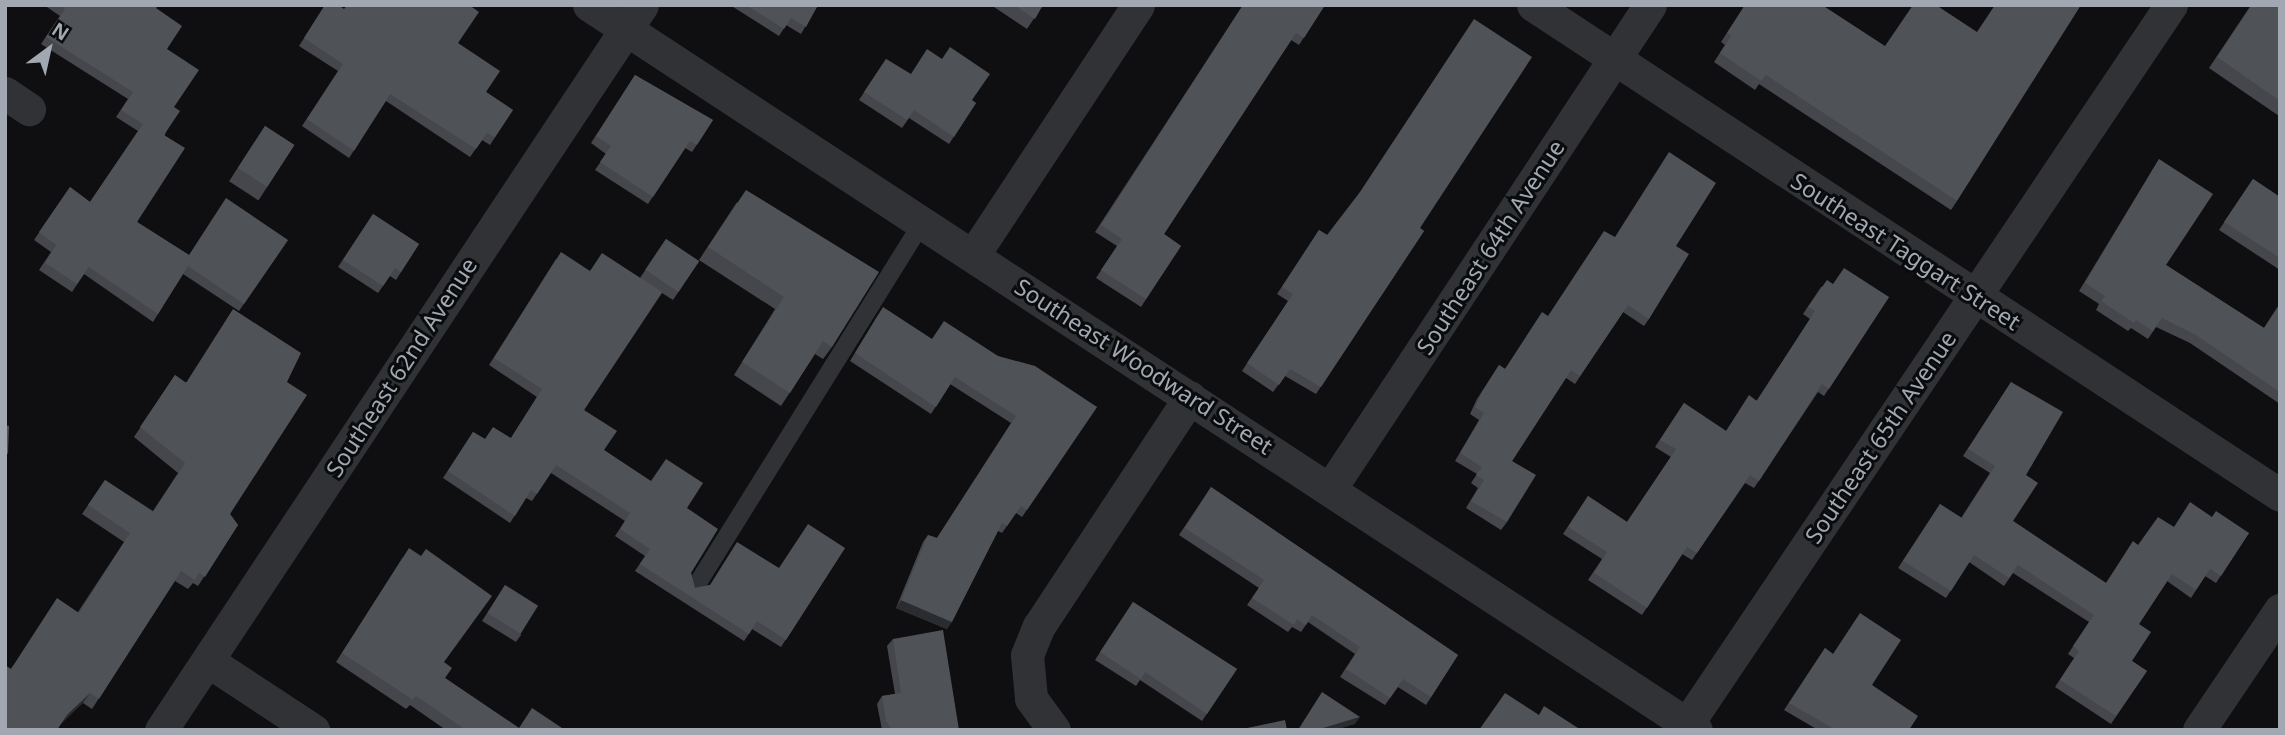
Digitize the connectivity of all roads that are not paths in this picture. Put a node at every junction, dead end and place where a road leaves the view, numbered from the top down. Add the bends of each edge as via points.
1 (589, 5) edge
2 (1138, 5) edge
3 (1533, 5) edge
4 (1650, 5) edge
5 (2171, 5) edge
6 (634, 17) edge
7 (1615, 58) junction
8 (923, 221) junction
9 (974, 254) junction
10 (1975, 297) junction
11 (1189, 397) junction
12 (1330, 489) junction
13 (2280, 495) edge
14 (696, 586) edge
15 (2280, 610) edge
16 (208, 661) junction
17 (1689, 728) edge
18 (162, 730) edge
19 (313, 730) edge
20 (1054, 730) edge
21 (2199, 730) edge

1 - 6 street, Southeast Woodward Street
2 - 9 street
3 - 7 street, Southeast Taggart Street
4 - 7 street, Southeast 64th Avenue
5 - 10 street, Southeast 65th Avenue
6 - 8 street, Southeast Woodward Street
6 - 16 street, Southeast 62nd Avenue
7 - 10 street, Southeast Taggart Street
7 - 12 street, Southeast 64th Avenue
8 - 9 street, Southeast Woodward Street
8 - 14 lane
9 - 11 street, Southeast Woodward Street
10 - 13 street, Southeast Taggart Street
10 - 17 street, Southeast 65th Avenue
11 - 12 street, Southeast Woodward Street
11 - 20 street via 1039,626 1027,655 1031,698
12 - 17 street, Southeast Woodward Street
15 - 21 street
16 - 18 street, Southeast 62nd Avenue
16 - 19 street

